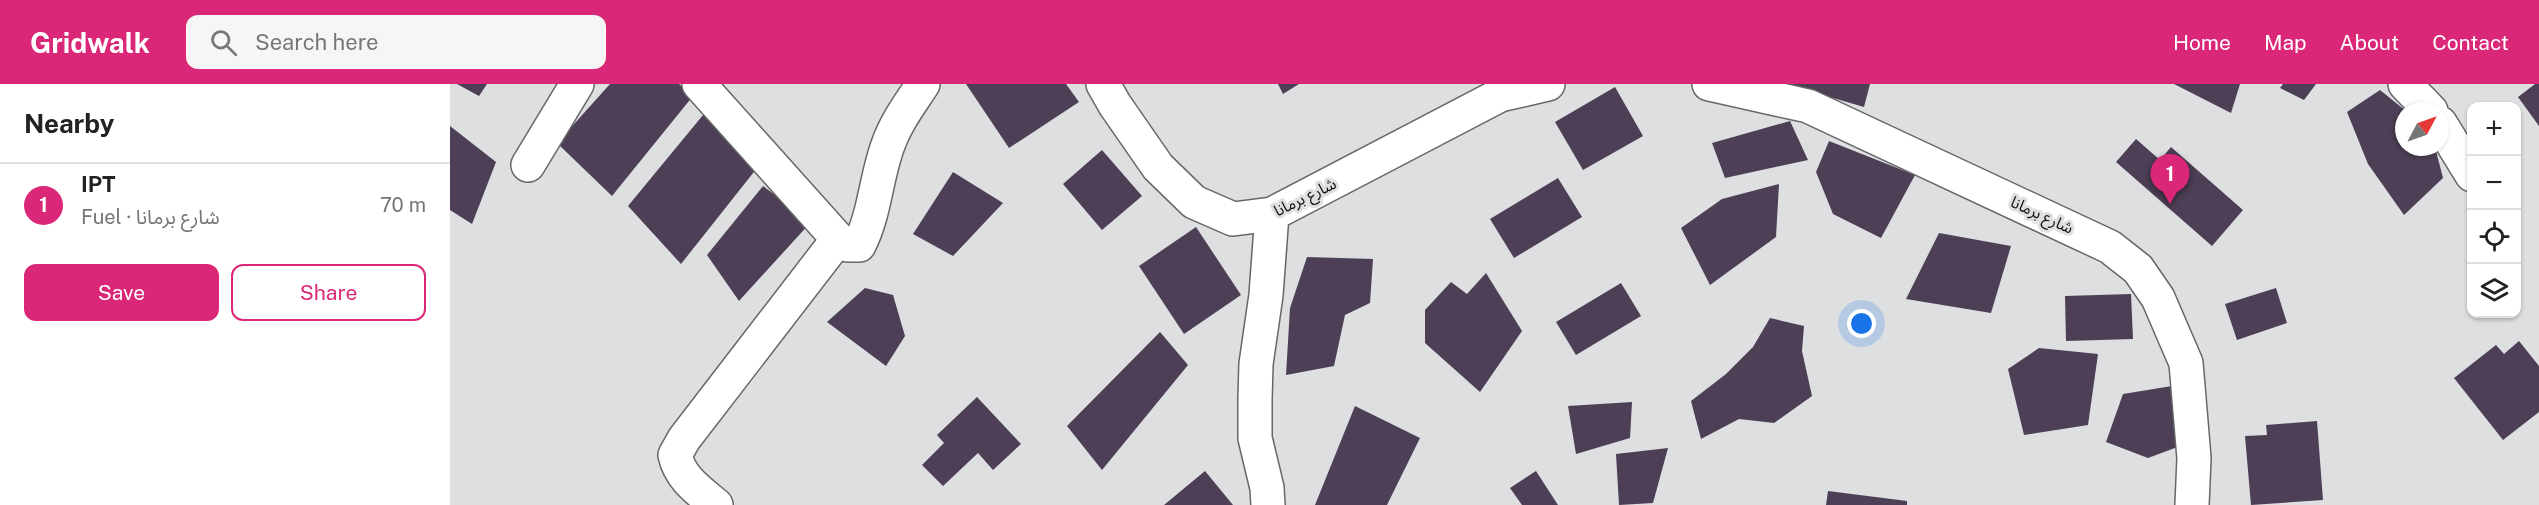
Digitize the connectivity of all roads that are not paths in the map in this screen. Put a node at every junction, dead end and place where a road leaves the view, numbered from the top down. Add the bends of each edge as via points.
1 (577, 84) edge
2 (699, 84) edge
3 (923, 84) edge
4 (1103, 84) edge
5 (1548, 84) edge
6 (1709, 84) edge
7 (2406, 84) edge
8 (2423, 102) edge
9 (2449, 138) edge
10 (528, 165) dead end
11 (2467, 167) edge
12 (1272, 214) junction
13 (838, 239) junction
14 (716, 505) edge
15 (1268, 505) edge
16 (2192, 505) edge

1 - 10 street
2 - 13 street
3 - 13 street via 898,120 887,146 866,232 859,245 848,245
4 - 12 street, شارع برمانا via 1158,167 1194,202 1233,219
5 - 12 street, شارع برمانا via 1500,95
6 - 16 street, شارع برمانا via 1808,106 2110,247 2139,269 2158,298 2187,363 2194,458
7 - 8 street
9 - 11 street
12 - 15 street via 1255,399 1255,438
13 - 14 street via 675,454 678,468 690,483

